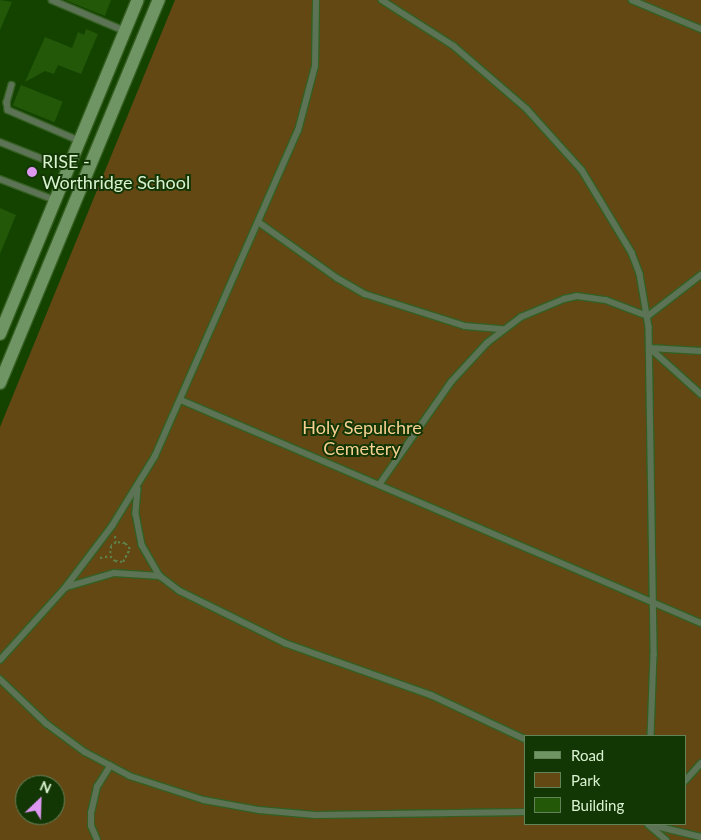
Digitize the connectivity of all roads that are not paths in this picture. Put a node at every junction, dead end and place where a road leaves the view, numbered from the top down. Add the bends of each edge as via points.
1 (52, 0) edge
2 (138, 0) edge
3 (159, 0) edge
4 (316, 0) edge
5 (382, 0) edge
6 (632, 0) edge
7 (701, 29) edge
8 (125, 31) junction
9 (12, 85) dead end
10 (80, 141) junction
11 (0, 142) edge
12 (68, 168) junction
13 (0, 179) edge
14 (55, 200) junction
15 (260, 223) junction
16 (701, 276) edge
17 (648, 316) junction
18 (503, 329) junction
19 (0, 334) edge
20 (650, 348) junction
21 (701, 351) edge
22 (0, 383) edge
23 (701, 394) edge
24 (181, 400) junction
25 (139, 485) junction
26 (379, 485) junction
27 (160, 576) junction
28 (65, 588) junction
29 (654, 603) junction
30 (701, 623) edge
31 (0, 660) edge
32 (0, 679) edge
33 (651, 735) edge
34 (524, 739) edge
35 (701, 763) edge
36 (110, 766) junction
37 (686, 780) edge
38 (524, 812) edge
39 (649, 825) edge
40 (652, 825) edge
41 (701, 837) edge
42 (97, 840) edge
43 (666, 840) edge

1 - 8 lane
2 - 8 main road
3 - 22 main road
4 - 15 lane via 315,57 305,110
5 - 17 lane via 484,70 527,108 563,148 597,193 632,253
6 - 7 lane
8 - 10 main road
9 - 10 lane via 6,106 8,110
10 - 12 main road
11 - 12 lane
12 - 14 main road
13 - 14 lane
14 - 19 main road
15 - 18 lane via 365,294 465,326
15 - 24 lane via 238,262
16 - 17 lane
17 - 18 lane via 613,302 578,296 540,308
17 - 20 lane
18 - 26 lane via 451,382
20 - 21 lane
20 - 23 lane
20 - 29 lane
24 - 25 lane
24 - 26 lane
25 - 27 lane via 138,530 149,561
25 - 28 lane
26 - 29 lane
27 - 28 lane via 114,573 79,581
27 - 34 lane via 199,602 255,630 431,694
28 - 31 lane
29 - 30 lane
29 - 33 lane
32 - 36 lane via 47,724
35 - 37 lane
36 - 38 lane via 175,793 259,810 339,815
36 - 42 lane via 97,787 91,813 91,826
39 - 43 lane
40 - 41 lane

